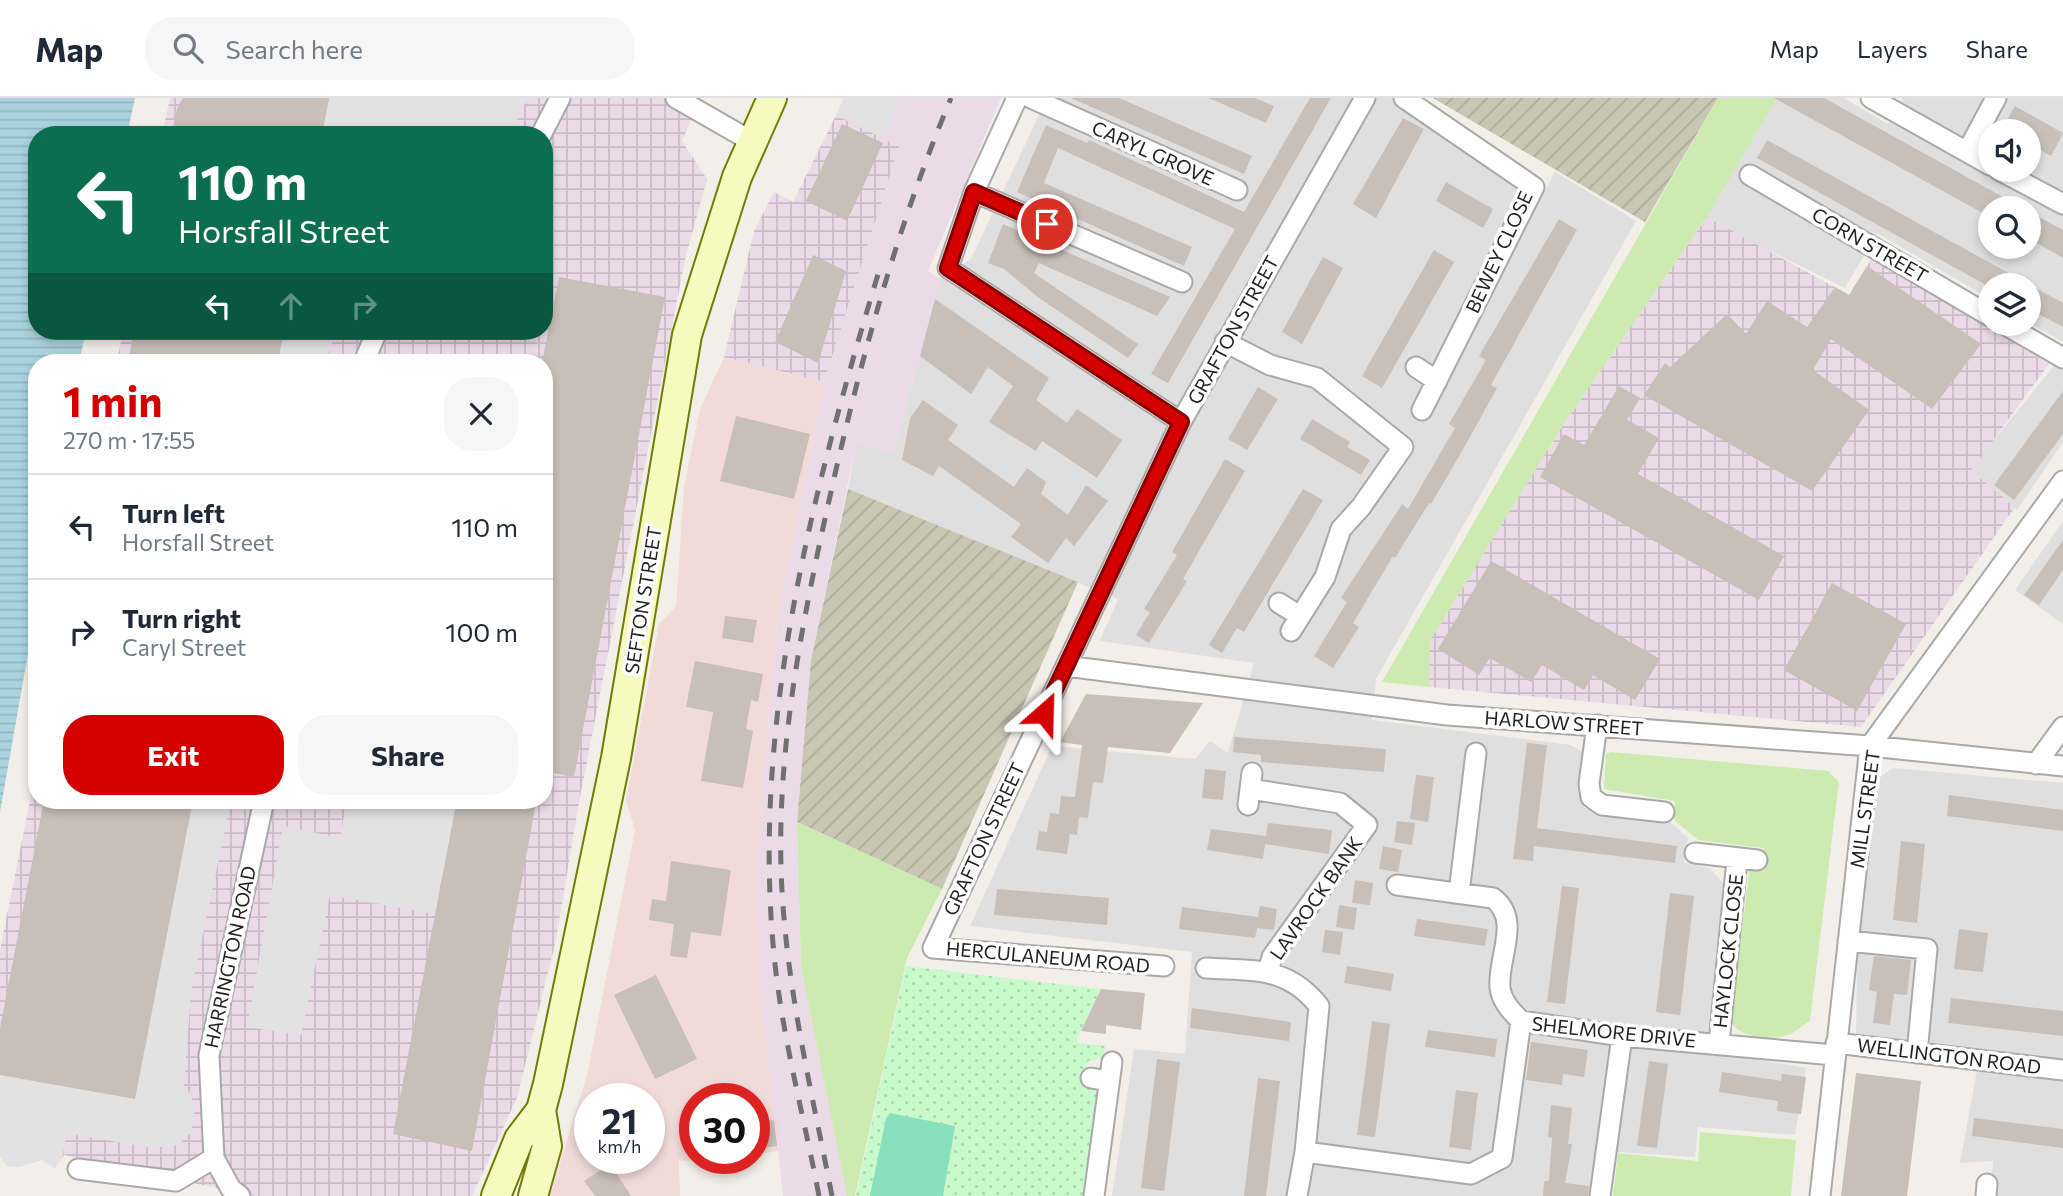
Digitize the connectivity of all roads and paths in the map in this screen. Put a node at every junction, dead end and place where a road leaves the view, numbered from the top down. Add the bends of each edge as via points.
1 (560, 98) edge
2 (676, 98) edge
3 (772, 98) edge
4 (1017, 98) edge
5 (1031, 98) edge
6 (1365, 98) edge
7 (1404, 98) edge
8 (1871, 98) edge
9 (1996, 98) edge
10 (546, 126) edge
11 (751, 141) junction
12 (1967, 152) junction
13 (1978, 158) edge
14 (1750, 175) dead end
15 (2022, 182) edge
16 (1237, 191) dead end
17 (974, 192) junction
18 (2063, 204) edge
19 (1182, 282) dead end
20 (1978, 309) edge
21 (2025, 336) edge
22 (1225, 342) junction
23 (2063, 358) edge
24 (1416, 367) dead end
25 (1437, 380) junction
26 (1422, 410) dead end
27 (1181, 422) junction
28 (2063, 481) edge
29 (1279, 603) dead end
30 (1066, 666) junction
31 (1597, 725) junction
32 (2063, 727) edge
33 (1870, 746) junction
34 (1476, 754) dead end
35 (2036, 764) junction
36 (2063, 766) edge
37 (1250, 789) dead end
38 (262, 809) edge
39 (1664, 812) dead end
40 (1695, 853) dead end
41 (1397, 885) dead end
42 (1459, 893) junction
43 (1848, 941) junction
44 (933, 948) joint
45 (1164, 966) dead end
46 (1206, 968) dead end
47 (1268, 972) junction
48 (1521, 1021) junction
49 (1622, 1036) junction
50 (1719, 1043) junction
51 (1835, 1049) junction
52 (1917, 1053) junction
53 (2063, 1070) edge
54 (1104, 1074) dead end
55 (541, 1110) junction
56 (1305, 1152) junction
57 (214, 1158) junction
58 (78, 1169) dead end
59 (240, 1196) edge
60 (496, 1196) edge
61 (533, 1196) edge
62 (1094, 1196) edge
63 (1297, 1196) edge
64 (1600, 1196) edge
65 (1820, 1196) edge

1 - 10 street
2 - 11 street
3 - 11 street, SEFTON STREET
4 - 17 street
5 - 16 street, CARYL GROVE
6 - 22 street, GRAFTON STREET
7 - 25 street, BEWEY CLOSE via 1534,187
8 - 12 street
9 - 12 street
11 - 55 street, SEFTON STREET via 687,335 616,758
12 - 13 street
14 - 20 street, CORN STREET
15 - 18 street
17 - 19 street
17 - 27 street via 948,268
21 - 23 street
22 - 27 street, GRAFTON STREET
22 - 29 street via 1270,365 1317,378 1403,447 1340,529 1325,577 1296,623
24 - 25 street
25 - 26 street, BEWEY CLOSE
27 - 30 street, GRAFTON STREET
28 - 33 street, MILL STREET
30 - 31 street, HARLOW STREET via 1447,715
30 - 44 street, GRAFTON STREET
31 - 33 street, HARLOW STREET
31 - 39 street via 1591,797 1602,805
32 - 35 street
33 - 35 street, HARLOW STREET
33 - 43 street, MILL STREET
34 - 42 street
35 - 36 street, HARLOW STREET
37 - 47 street, LAVROCK BANK via 1340,803 1367,825 1272,957
38 - 57 street, HARRINGTON ROAD via 209,1055
40 - 50 street, HAYLOCK CLOSE via 1747,860
41 - 42 street, SHELMORE DRIVE
42 - 48 street, SHELMORE DRIVE via 1493,898 1505,911 1508,919 1500,987 1508,1007
43 - 51 street, MILL STREET
43 - 52 street via 1927,949
44 - 45 street, HERCULANEUM ROAD
46 - 47 street
47 - 56 street via 1303,985 1319,1006
48 - 49 street, SHELMORE DRIVE
48 - 56 street via 1502,1158 1471,1174
49 - 50 street, SHELMORE DRIVE
49 - 64 street
50 - 51 street, SHELMORE DRIVE
51 - 52 street, WELLINGTON ROAD
51 - 65 street, MILL STREET
52 - 53 street, WELLINGTON ROAD
54 - 62 street
55 - 60 street, SEFTON STREET via 519,1139
55 - 61 street, SEFTON STREET via 547,1146
56 - 63 street
57 - 58 street via 176,1181
57 - 59 street

